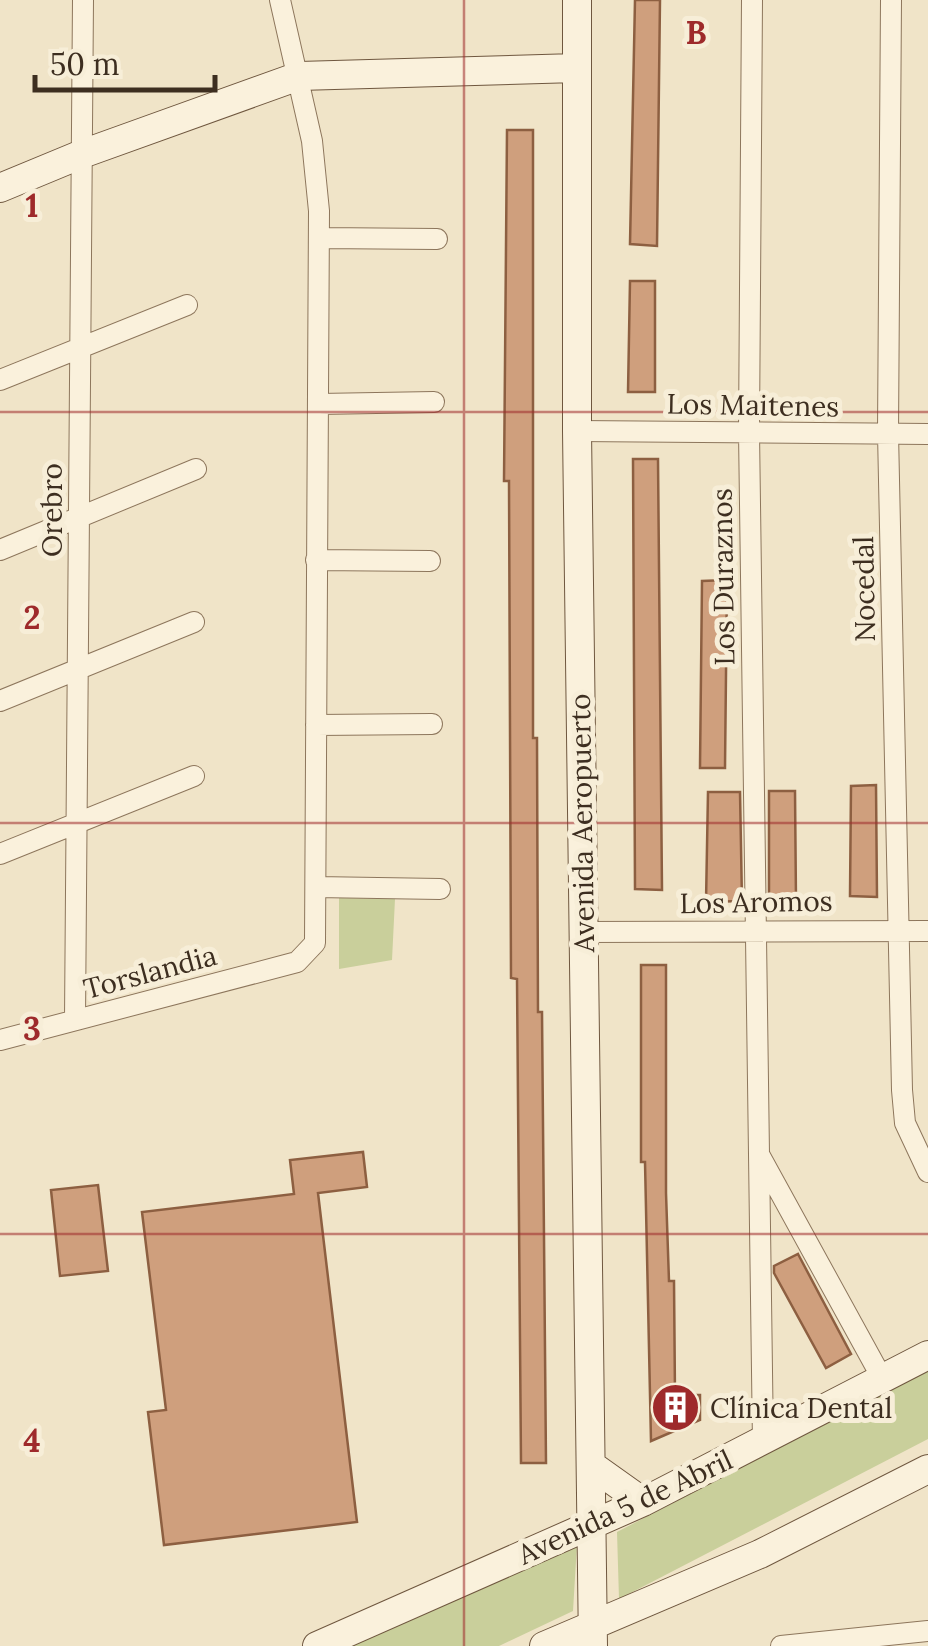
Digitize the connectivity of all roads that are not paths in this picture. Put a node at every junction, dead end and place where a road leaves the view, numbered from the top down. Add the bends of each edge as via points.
1 (82, 0) edge
2 (280, 0) edge
3 (577, 0) edge
4 (752, 0) edge
5 (892, 0) edge
6 (576, 68) junction
7 (299, 76) junction
8 (82, 154) junction
9 (0, 188) edge
10 (320, 238) junction
11 (437, 238) dead end
12 (187, 305) dead end
13 (80, 346) junction
14 (0, 380) edge
15 (434, 402) dead end
16 (319, 404) junction
17 (577, 431) junction
18 (748, 432) junction
19 (888, 433) junction
20 (928, 434) edge
21 (196, 469) dead end
22 (80, 516) junction
23 (0, 550) edge
24 (316, 560) junction
25 (430, 561) dead end
26 (194, 622) dead end
27 (78, 669) junction
28 (0, 701) edge
29 (432, 724) dead end
30 (316, 725) junction
31 (194, 776) dead end
32 (78, 822) junction
33 (0, 854) edge
34 (316, 886) junction
35 (440, 889) dead end
36 (900, 928) junction
37 (756, 930) junction
38 (928, 930) edge
39 (584, 932) junction
40 (75, 1020) junction
41 (0, 1040) edge
42 (759, 1154) junction
43 (928, 1172) edge
44 (928, 1356) edge
45 (883, 1380) junction
46 (763, 1443) junction
47 (591, 1465) junction
48 (928, 1469) edge
49 (643, 1502) junction
50 (592, 1525) junction
51 (928, 1631) edge
52 (593, 1635) edge
53 (317, 1646) edge
54 (544, 1646) edge
55 (781, 1646) edge

1 - 8 street, Orebro
2 - 7 street
3 - 6 street, Avenida Aeropuerto
4 - 18 street, Los Duraznos
5 - 19 street, Nocedal
6 - 7 street
6 - 17 street, Avenida Aeropuerto
7 - 8 street
7 - 10 street
8 - 9 street
8 - 13 street, Orebro
10 - 11 street
10 - 16 street
12 - 13 street
13 - 14 street
13 - 22 street, Orebro
15 - 16 street
16 - 24 street
17 - 18 street, Los Maitenes
17 - 39 street, Avenida Aeropuerto
18 - 19 street, Los Maitenes
18 - 37 street, Los Duraznos
19 - 20 street, Los Maitenes
19 - 36 street, Nocedal
21 - 22 street
22 - 23 street
22 - 27 street, Orebro
24 - 25 street
24 - 30 street
26 - 27 street
27 - 28 street
27 - 32 street, Orebro
29 - 30 street
30 - 34 street
31 - 32 street
32 - 33 street
32 - 40 street, Orebro
34 - 35 street
34 - 40 street, Torslandia via 315,943 297,962
36 - 37 street, Los Aromos
36 - 38 street, Los Aromos
36 - 43 street, Nocedal via 902,1106
37 - 39 street, Los Aromos
37 - 42 street, Los Duraznos
39 - 47 street, Avenida Aeropuerto
40 - 41 street, Torslandia
42 - 45 street, Los Duraznos
42 - 46 street, Los Duraznos
44 - 45 street, Avenida 5 de Abril
45 - 46 street, Avenida 5 de Abril
46 - 49 street, Avenida 5 de Abril
47 - 49 street
47 - 50 street, Avenida Aeropuerto
48 - 52 street
49 - 50 street, Avenida 5 de Abril
50 - 52 street, Avenida Aeropuerto
50 - 53 street, Avenida 5 de Abril
51 - 55 street
52 - 54 street

